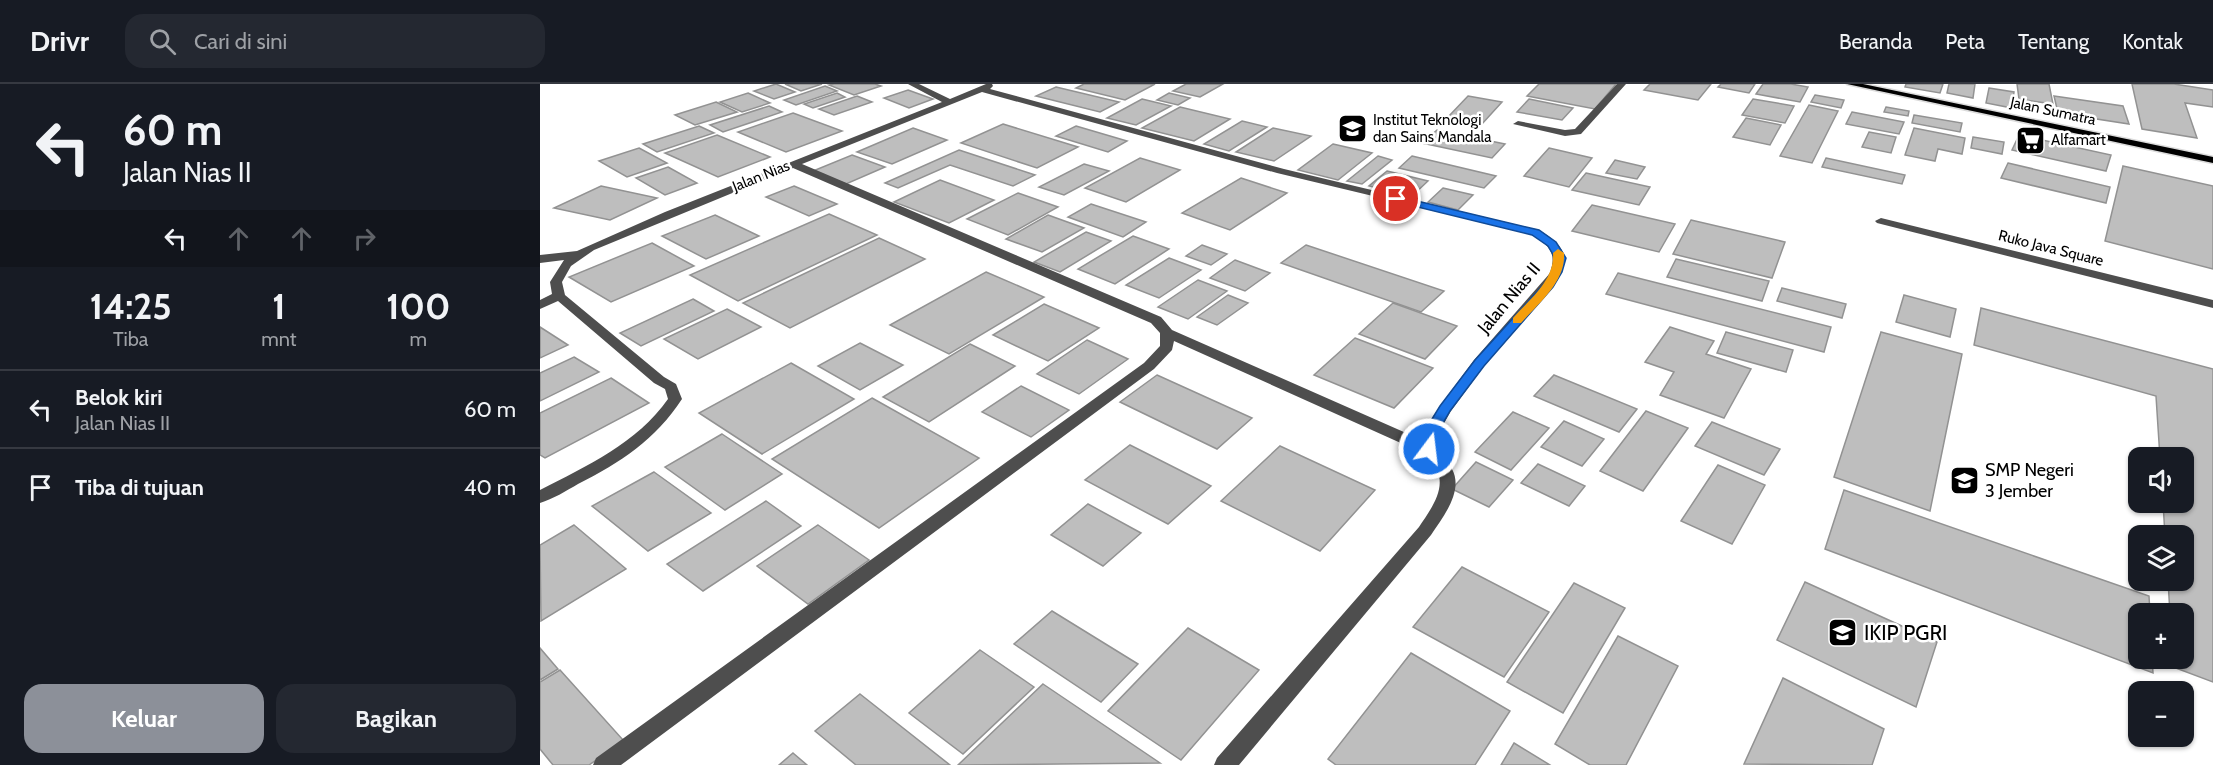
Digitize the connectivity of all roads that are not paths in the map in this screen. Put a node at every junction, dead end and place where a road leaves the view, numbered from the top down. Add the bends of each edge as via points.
1 (912, 84) edge
2 (1622, 84) edge
3 (1851, 84) edge
4 (988, 86) edge
5 (948, 101) junction
6 (1518, 124) dead end
7 (2213, 160) edge
8 (793, 164) junction
9 (1881, 221) dead end
10 (577, 255) junction
11 (540, 259) edge
12 (559, 296) junction
13 (2213, 304) edge
14 (540, 305) edge
15 (1167, 333) junction
16 (1429, 449) junction
17 (540, 497) edge
18 (1229, 764) edge
19 (604, 765) edge

1 - 5 street
2 - 6 street via 1578,132 1565,134
3 - 7 main road, Jalan Sumatra
4 - 5 street, Jalan Nias
4 - 16 street, Jalan Nias II via 1281,171 1535,232 1548,240 1560,258 1557,272 1445,409 1431,432
5 - 8 street, Jalan Nias
8 - 10 street, Jalan Nias
8 - 15 street via 1156,320
9 - 13 street, Ruko Java Square
10 - 11 street
10 - 12 street, Jalan Nias via 559,274 555,288
12 - 14 street
12 - 17 street via 671,387 675,399 654,426 631,445
15 - 16 street
15 - 19 street via 1167,346 1149,366
16 - 18 street via 1444,469 1448,484 1425,531

